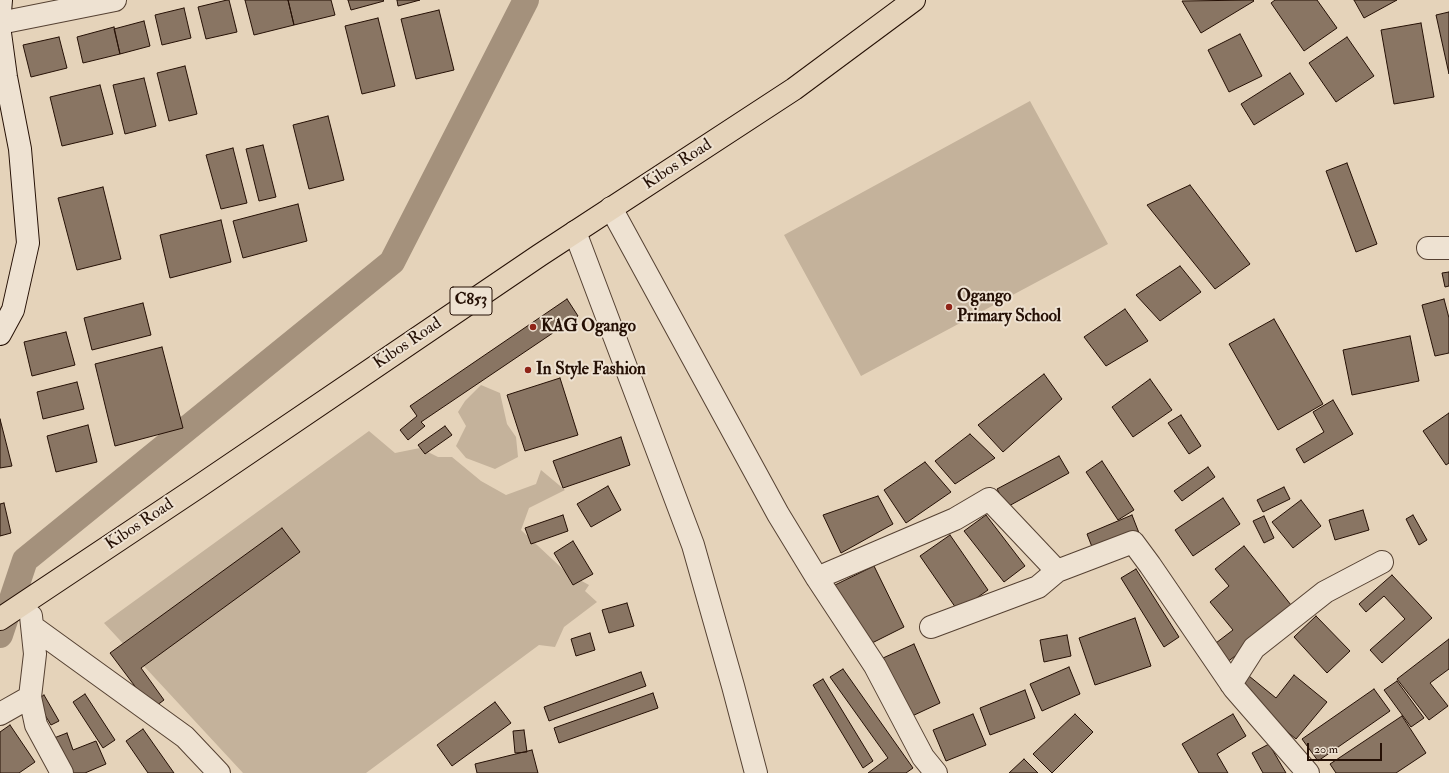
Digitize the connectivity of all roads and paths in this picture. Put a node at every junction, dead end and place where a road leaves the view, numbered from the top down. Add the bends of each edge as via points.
1 (1, 0) edge
2 (115, 0) edge
3 (914, 0) edge
4 (0, 12) edge
5 (0, 23) edge
6 (0, 33) edge
7 (611, 208) junction
8 (576, 232) junction
9 (0, 334) edge
10 (1382, 562) dead end
11 (1057, 571) junction
12 (817, 578) junction
13 (27, 600) junction
14 (0, 619) edge
15 (33, 627) junction
16 (931, 627) dead end
17 (1231, 684) junction
18 (30, 697) junction
19 (0, 714) edge
20 (62, 773) edge
21 (219, 773) edge
22 (756, 773) edge
23 (936, 773) edge
24 (1308, 773) edge

1 - 4 street
2 - 5 street
3 - 7 main road, Kibos Road / C853 via 794,89
6 - 9 street via 20,149 28,243 13,310
7 - 8 main road, Kibos Road / C853
7 - 12 street via 778,514
8 - 13 main road, Kibos Road / C853
8 - 22 street via 693,545
10 - 17 street via 1325,592 1254,648
11 - 12 street via 989,499 955,518
11 - 16 street via 1038,587
11 - 17 street via 1133,542
12 - 23 street via 875,666 923,757
13 - 14 main road, Kibos Road / C853
13 - 15 street
15 - 18 street via 35,654
15 - 21 street via 185,737
17 - 24 street
18 - 19 street
18 - 20 street via 36,725

